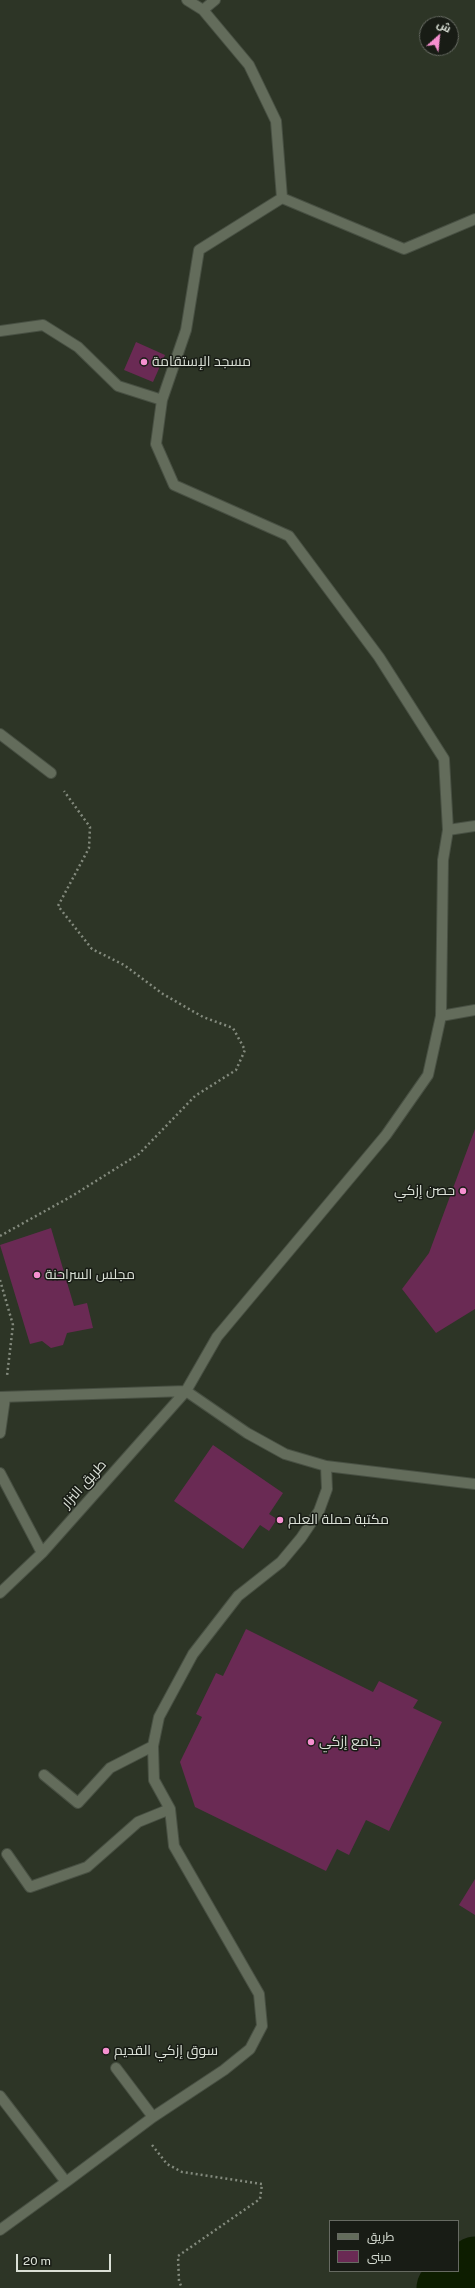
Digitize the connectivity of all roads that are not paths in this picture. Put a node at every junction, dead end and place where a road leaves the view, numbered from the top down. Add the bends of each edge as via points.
1 (187, 0) edge
2 (215, 0) edge
3 (203, 10) junction
4 (282, 198) junction
5 (475, 219) edge
6 (0, 331) edge
7 (162, 400) junction
8 (0, 734) edge
9 (51, 773) road end
10 (475, 826) edge
11 (448, 830) junction
12 (475, 1010) edge
13 (441, 1016) junction
14 (186, 1391) junction
15 (2, 1397) edge
16 (0, 1433) edge
17 (326, 1466) junction
18 (0, 1473) edge
19 (475, 1484) edge
20 (42, 1552) junction
21 (0, 1593) edge
22 (153, 1746) junction
23 (44, 1775) dead end
24 (170, 1809) junction
25 (7, 1854) dead end
26 (116, 2068) dead end
27 (0, 2096) edge
28 (152, 2117) junction
29 (66, 2182) junction
30 (0, 2230) edge

1 - 3 street
2 - 3 street
3 - 4 street via 249,65 276,121
4 - 5 street via 404,249
4 - 7 street, طريق النزار via 199,250 186,330
6 - 7 street via 43,325 78,347 118,386
7 - 11 street, طريق النزار via 156,444 174,485 289,536 378,657 444,759
8 - 9 street
10 - 11 street
11 - 13 street, طريق النزار via 443,860
12 - 13 street
13 - 14 street, طريق النزار via 428,1075 386,1135 338,1189 217,1337
14 - 15 street
14 - 17 street via 247,1433 285,1454
14 - 20 street, طريق النزار
15 - 16 street
17 - 19 street
17 - 22 street via 327,1489 319,1511 302,1538 281,1562 238,1596 193,1654 159,1717
18 - 20 street
20 - 21 street, طريق النزار
22 - 23 street via 110,1768 78,1803
22 - 24 street via 154,1780
24 - 25 street via 138,1822 88,1867 30,1887
24 - 28 street via 174,1846 259,1994 262,2026 250,2048 224,2070
26 - 28 street
27 - 29 street
28 - 29 street
29 - 30 street

